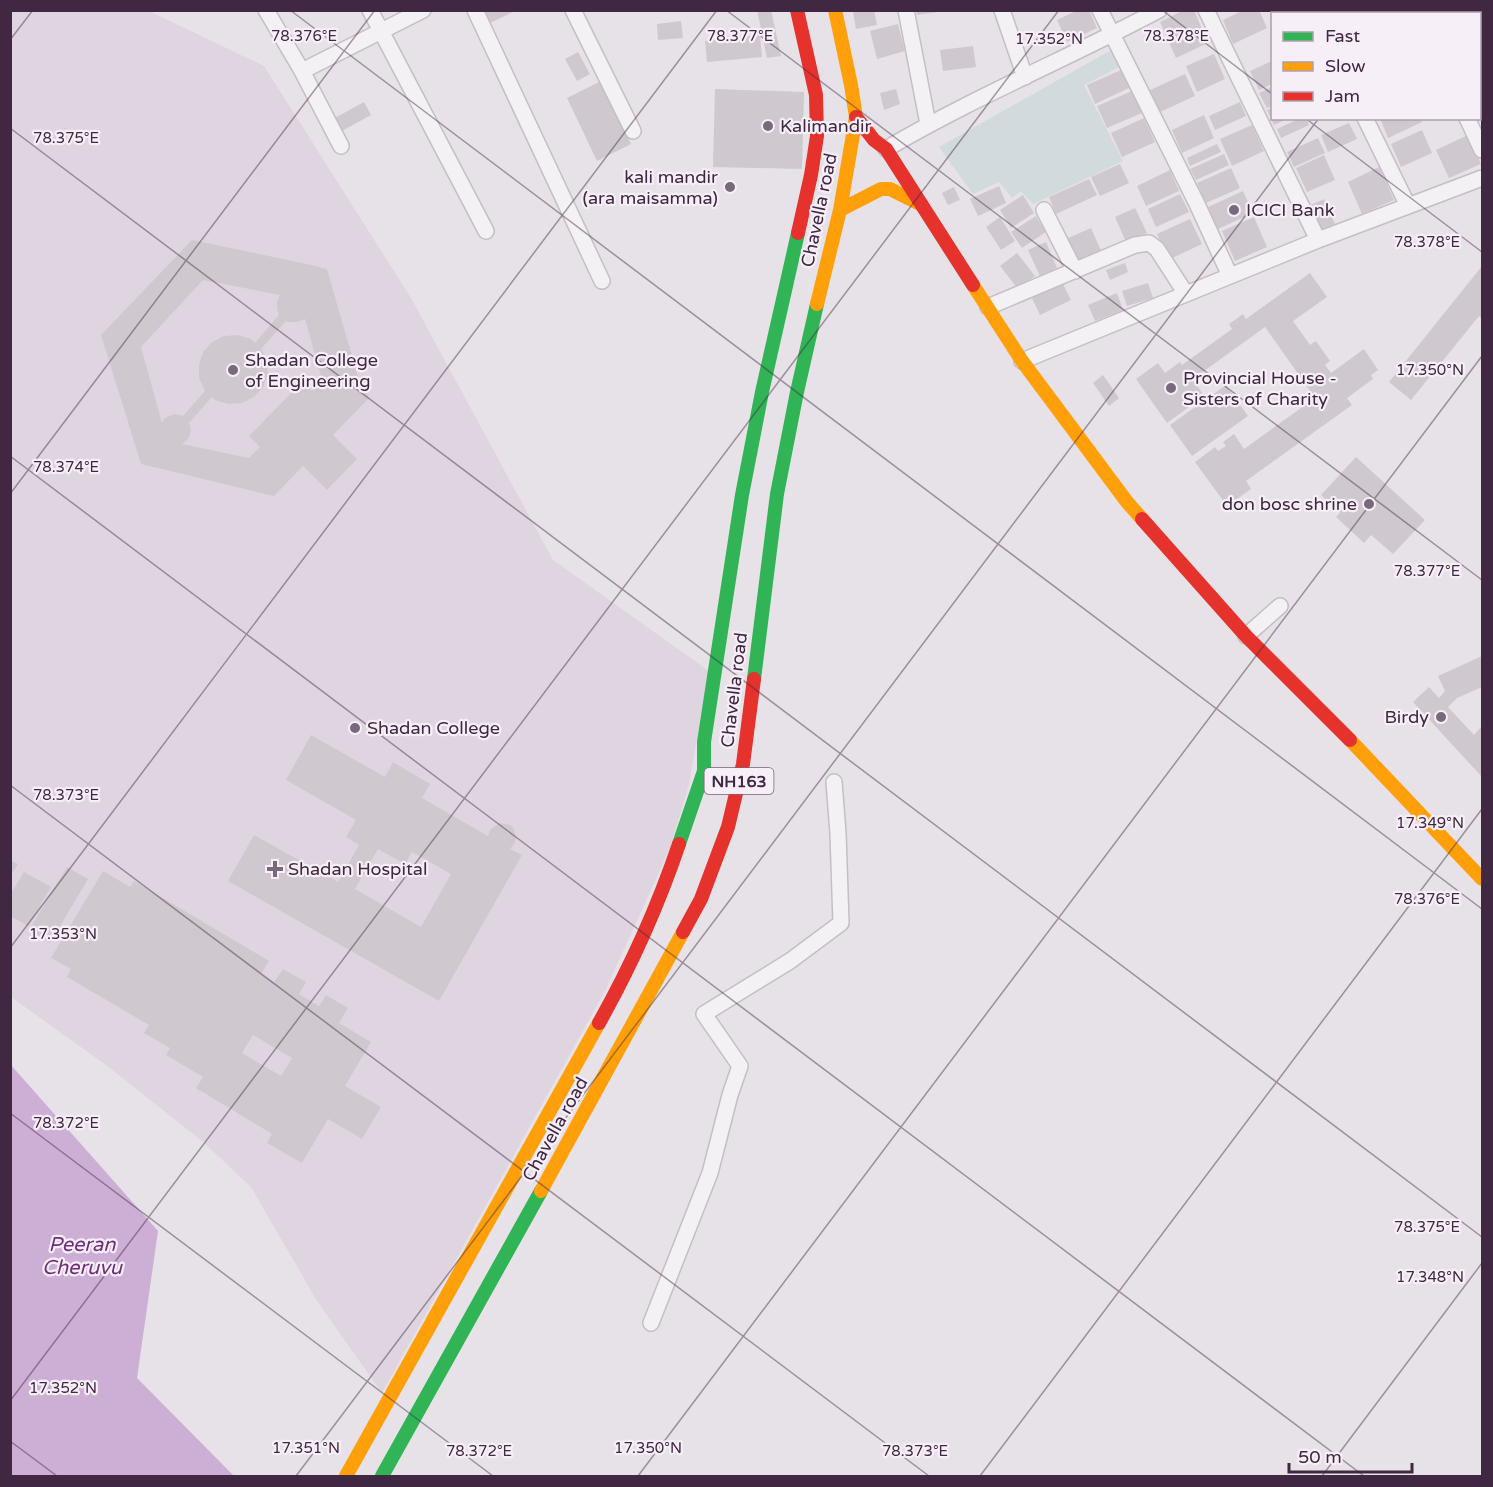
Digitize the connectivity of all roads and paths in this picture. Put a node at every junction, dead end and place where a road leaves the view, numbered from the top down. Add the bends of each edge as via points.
1 (266, 10) edge
2 (370, 10) edge
3 (423, 10) edge
4 (475, 10) edge
5 (573, 10) edge
6 (797, 10) edge
7 (835, 10) edge
8 (906, 10) edge
9 (1002, 10) edge
10 (1100, 10) edge
11 (1159, 10) edge
12 (1206, 10) edge
13 (381, 31) junction
14 (1112, 35) junction
15 (302, 71) junction
16 (1025, 77) junction
17 (856, 117) junction
18 (1366, 120) edge
19 (1468, 120) edge
20 (928, 124) junction
21 (633, 131) dead end
22 (341, 146) dead end
23 (886, 149) junction
24 (1482, 150) edge
25 (1482, 178) edge
26 (921, 205) junction
27 (1408, 206) junction
28 (840, 210) junction
29 (1044, 210) dead end
30 (486, 231) dead end
31 (1318, 240) junction
32 (1075, 271) junction
33 (1230, 276) junction
34 (602, 281) dead end
35 (1186, 294) junction
36 (988, 308) junction
37 (1022, 360) junction
38 (1280, 606) dead end
39 (1246, 636) junction
40 (834, 782) dead end
41 (1482, 878) edge
42 (651, 1323) dead end
43 (346, 1476) edge
44 (382, 1476) edge

1 - 15 street
2 - 13 street
3 - 13 street
4 - 34 street
5 - 21 street
6 - 43 main road, Chavella road / NH163 via 816,95 817,136 742,495 704,742 704,771 666,882 622,981
7 - 17 main road, Chavella road / NH163
8 - 20 street
9 - 16 street
10 - 14 street
11 - 14 street
12 - 31 street
13 - 15 street
13 - 30 street
14 - 16 street
14 - 33 street
15 - 22 street
16 - 20 street
17 - 23 main road
17 - 28 main road, Chavella road / NH163
18 - 27 street
19 - 24 street
20 - 23 street
23 - 26 main road
25 - 27 street
26 - 28 main road via 890,189 881,189
26 - 36 main road
27 - 31 street
28 - 44 main road, Chavella road / NH163 via 777,494 743,764 728,827 701,900
29 - 32 street
31 - 33 street
32 - 35 street via 1135,245 1149,243
32 - 36 street
33 - 35 street
35 - 37 street
36 - 37 main road
37 - 39 main road via 1127,502
38 - 39 street
39 - 41 main road
40 - 42 street via 841,923 790,961 704,1014 740,1066 710,1173

